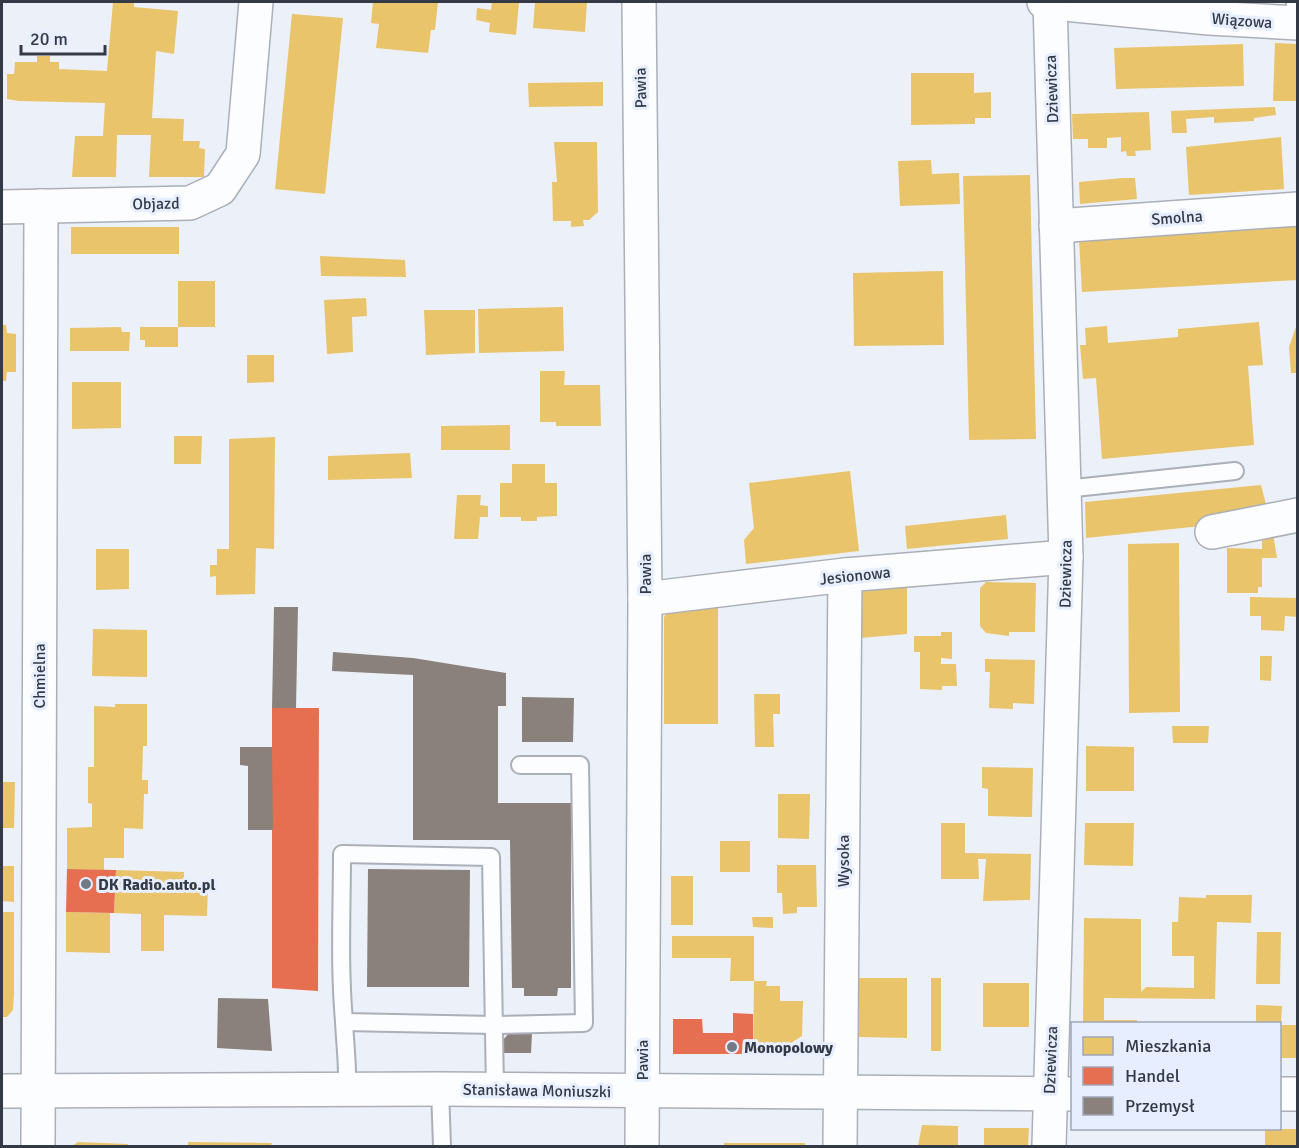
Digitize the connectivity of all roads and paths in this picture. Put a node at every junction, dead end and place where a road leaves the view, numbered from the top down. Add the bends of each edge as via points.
1 (256, 2) edge
2 (639, 2) edge
3 (1044, 2) edge
4 (1050, 2) edge
5 (1296, 16) edge
6 (41, 206) junction
7 (2, 207) edge
8 (1298, 209) edge
9 (1056, 226) junction
10 (1235, 471) dead end
11 (1065, 489) junction
12 (1298, 515) edge
13 (1212, 532) dead end
14 (1066, 557) junction
15 (845, 575) junction
16 (645, 599) junction
17 (520, 765) dead end
18 (344, 1022) junction
19 (494, 1026) junction
20 (440, 1089) junction
21 (347, 1090) junction
22 (495, 1090) junction
23 (2, 1091) edge
24 (642, 1091) junction
25 (37, 1092) junction
26 (842, 1093) junction
27 (1061, 1094) edge
28 (1281, 1094) edge
29 (1298, 1094) edge
30 (38, 1146) edge
31 (442, 1146) edge
32 (642, 1146) edge
33 (840, 1146) edge
34 (1049, 1146) edge

1 - 6 street, Objazd via 243,154 220,189 190,202
2 - 16 street, Pawia
3 - 4 street, Wiązowa
4 - 5 street, Wiązowa
4 - 9 street, Dziewicza
6 - 7 street, Objazd
6 - 25 street, Chmielna
8 - 9 street, Smolna
9 - 11 street, Dziewicza
10 - 11 lane
11 - 14 street, Dziewicza
12 - 13 street
14 - 15 street, Jesionowa
14 - 27 street, Dziewicza
15 - 16 street, Jesionowa
15 - 26 street, Wysoka
16 - 24 street, Pawia
17 - 19 lane via 580,765 584,1023
18 - 19 lane
18 - 19 lane via 342,854 401,853 491,857
18 - 21 lane
19 - 22 lane
20 - 21 street, Stanisława Moniuszki
20 - 22 street, Stanisława Moniuszki
20 - 31 lane
21 - 25 street, Stanisława Moniuszki
22 - 24 street, Stanisława Moniuszki
23 - 25 street, Stanisława Moniuszki
24 - 26 street, Stanisława Moniuszki
24 - 32 street, Pawia
25 - 30 street, Chmielna
26 - 27 street, Stanisława Moniuszki
26 - 33 street, Wysoka
27 - 34 street, Dziewicza
28 - 29 street

